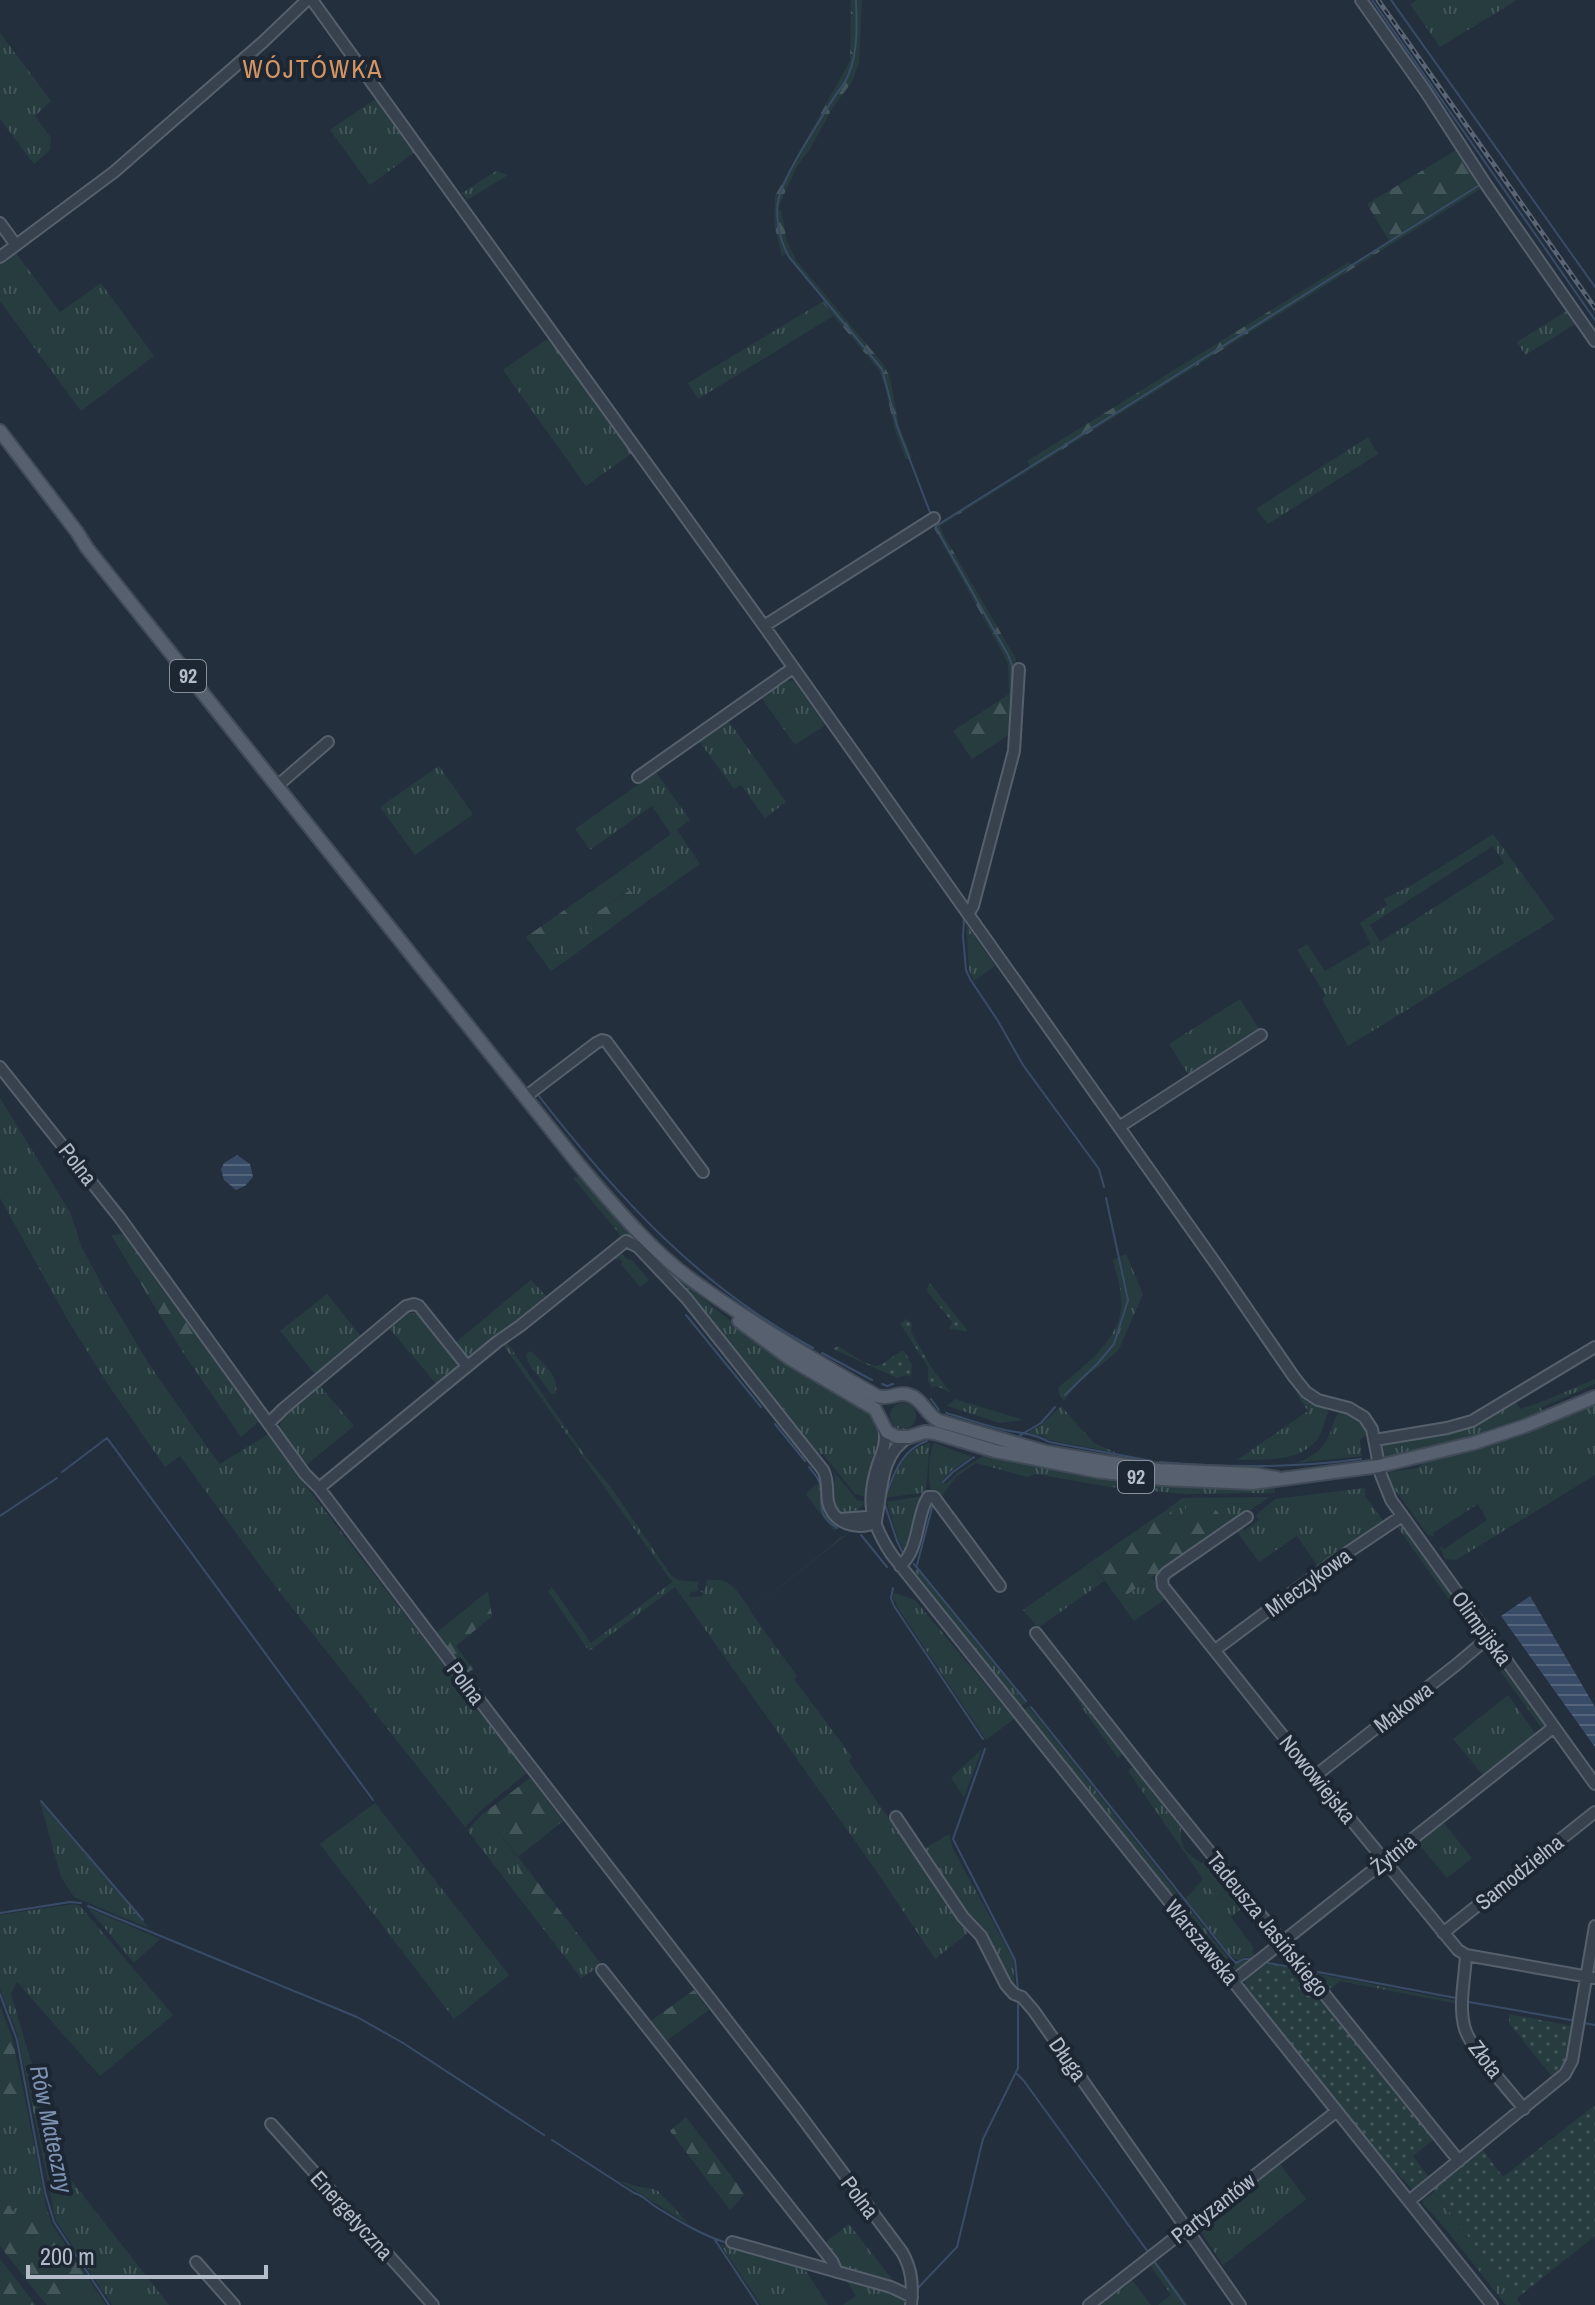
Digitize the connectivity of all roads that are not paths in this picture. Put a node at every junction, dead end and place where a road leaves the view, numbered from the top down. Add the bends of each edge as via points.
1 (309, 0) edge
2 (1361, 0) edge
3 (0, 223) edge
4 (16, 245) junction
5 (0, 257) edge
6 (1595, 341) edge
7 (0, 431) edge
8 (0, 444) edge
9 (934, 518) dead end
10 (87, 548) junction
11 (764, 626) junction
12 (793, 668) junction
13 (1019, 669) dead end
14 (328, 742) dead end
15 (638, 777) dead end
16 (277, 786) junction
17 (968, 914) junction
18 (1261, 1035) dead end
19 (0, 1067) edge
20 (525, 1097) junction
21 (1119, 1127) junction
22 (703, 1172) dead end
23 (696, 1283) junction
24 (1595, 1347) edge
25 (467, 1366) junction
26 (1595, 1397) edge
27 (890, 1398) junction
28 (923, 1408) junction
29 (882, 1422) junction
30 (269, 1423) junction
31 (912, 1436) junction
32 (1375, 1440) junction
33 (1379, 1466) junction
34 (1277, 1478) junction
35 (319, 1488) junction
36 (870, 1502) junction
37 (1402, 1516) junction
38 (858, 1517) junction
39 (1247, 1517) dead end
40 (840, 1519) junction
41 (876, 1522) junction
42 (900, 1566) junction
43 (1000, 1586) dead end
44 (1036, 1633) dead end
45 (1489, 1637) junction
46 (1215, 1650) junction
47 (1554, 1727) junction
48 (1315, 1776) junction
49 (1595, 1784) edge
50 (1595, 1812) edge
51 (896, 1817) dead end
52 (1384, 1861) junction
53 (1595, 1926) edge
54 (1443, 1933) junction
55 (1284, 1942) junction
56 (1466, 1955) junction
57 (602, 1970) dead end
58 (1590, 1977) edge
59 (1233, 1981) junction
60 (1524, 2109) junction
61 (1337, 2111) junction
62 (271, 2124) dead end
63 (1459, 2161) junction
64 (1409, 2201) junction
65 (1186, 2229) junction
66 (732, 2242) dead end
67 (196, 2262) dead end
68 (837, 2272) junction
69 (912, 2301) edge
70 (234, 2305) edge
71 (433, 2305) edge
72 (1089, 2305) edge
73 (1240, 2305) edge
74 (1492, 2305) edge

1 - 4 street via 114,172
1 - 11 street
2 - 6 street
3 - 4 street
4 - 5 street
7 - 10 main road, 92
8 - 10 main road, 92
9 - 11 street
10 - 16 main road, 92
11 - 12 street
12 - 15 street
12 - 17 street
13 - 17 street via 1014,751
14 - 16 street
16 - 20 main road, 92
17 - 21 street
18 - 21 street
19 - 30 street, Polna via 120,1218
20 - 22 street via 596,1043 606,1041
20 - 23 main road, 92 via 613,1204
21 - 32 street via 1306,1392 1364,1417
23 - 27 main road, 92 via 784,1343 877,1396
23 - 29 main road, 92 via 774,1349 871,1406
24 - 32 street via 1472,1421
25 - 30 street via 419,1306 406,1306
25 - 35 street
25 - 40 street via 620,1244 631,1242 687,1299 823,1470 830,1507
26 - 33 main road, 92 via 1474,1443
27 - 28 main road, 92 via 910,1395
27 - 29 main road via 883,1406
28 - 31 main road via 923,1425
28 - 34 main road, 92 via 939,1421 1046,1452 1159,1470
29 - 31 main road, 92 via 892,1435
29 - 36 street via 885,1442
30 - 35 street, Polna
31 - 34 main road, 92 via 935,1433 995,1451 1131,1476 1223,1483
31 - 41 street via 899,1444 888,1462
32 - 33 street, Olimpijska
33 - 34 main road, 92
33 - 37 street, Olimpijska via 1385,1489
35 - 69 street, Polna via 902,2252 910,2268
36 - 38 street
36 - 41 street, Warszawska
37 - 45 street, Olimpijska
37 - 46 street, Mieczykowa
38 - 40 street
38 - 41 street
39 - 46 street, Nowowiejska via 1162,1578
40 - 41 street via 855,1527
41 - 42 street, Warszawska
42 - 43 street via 912,1551 925,1503 934,1497
42 - 59 street, Warszawska
44 - 55 street, Tadeusza Jasińskiego
45 - 47 street, Olimpijska
45 - 48 street, Makowa
46 - 48 street, Nowowiejska
47 - 49 street, Olimpijska
47 - 52 street, Żytnia
48 - 52 street, Nowowiejska
50 - 54 street, Samodzielna
51 - 65 street, Długa via 981,1936 1006,1985 1034,2011
52 - 54 street, Nowowiejska
52 - 55 street, Żytnia
53 - 58 street
54 - 56 street, Nowowiejska
55 - 59 street, Żytnia
55 - 63 street, Tadeusza Jasińskiego
56 - 58 street
56 - 60 street, Złota via 1465,2028
57 - 68 street
58 - 60 street via 1569,2069
59 - 61 street, Warszawska
60 - 63 street
61 - 64 street, Warszawska
61 - 65 street, Partyzantów
62 - 71 street, Energetyczna
63 - 64 street
64 - 74 street, Warszawska
65 - 72 street, Partyzantów
65 - 73 street, Długa
66 - 68 street
67 - 70 street
68 - 69 street via 891,2287

